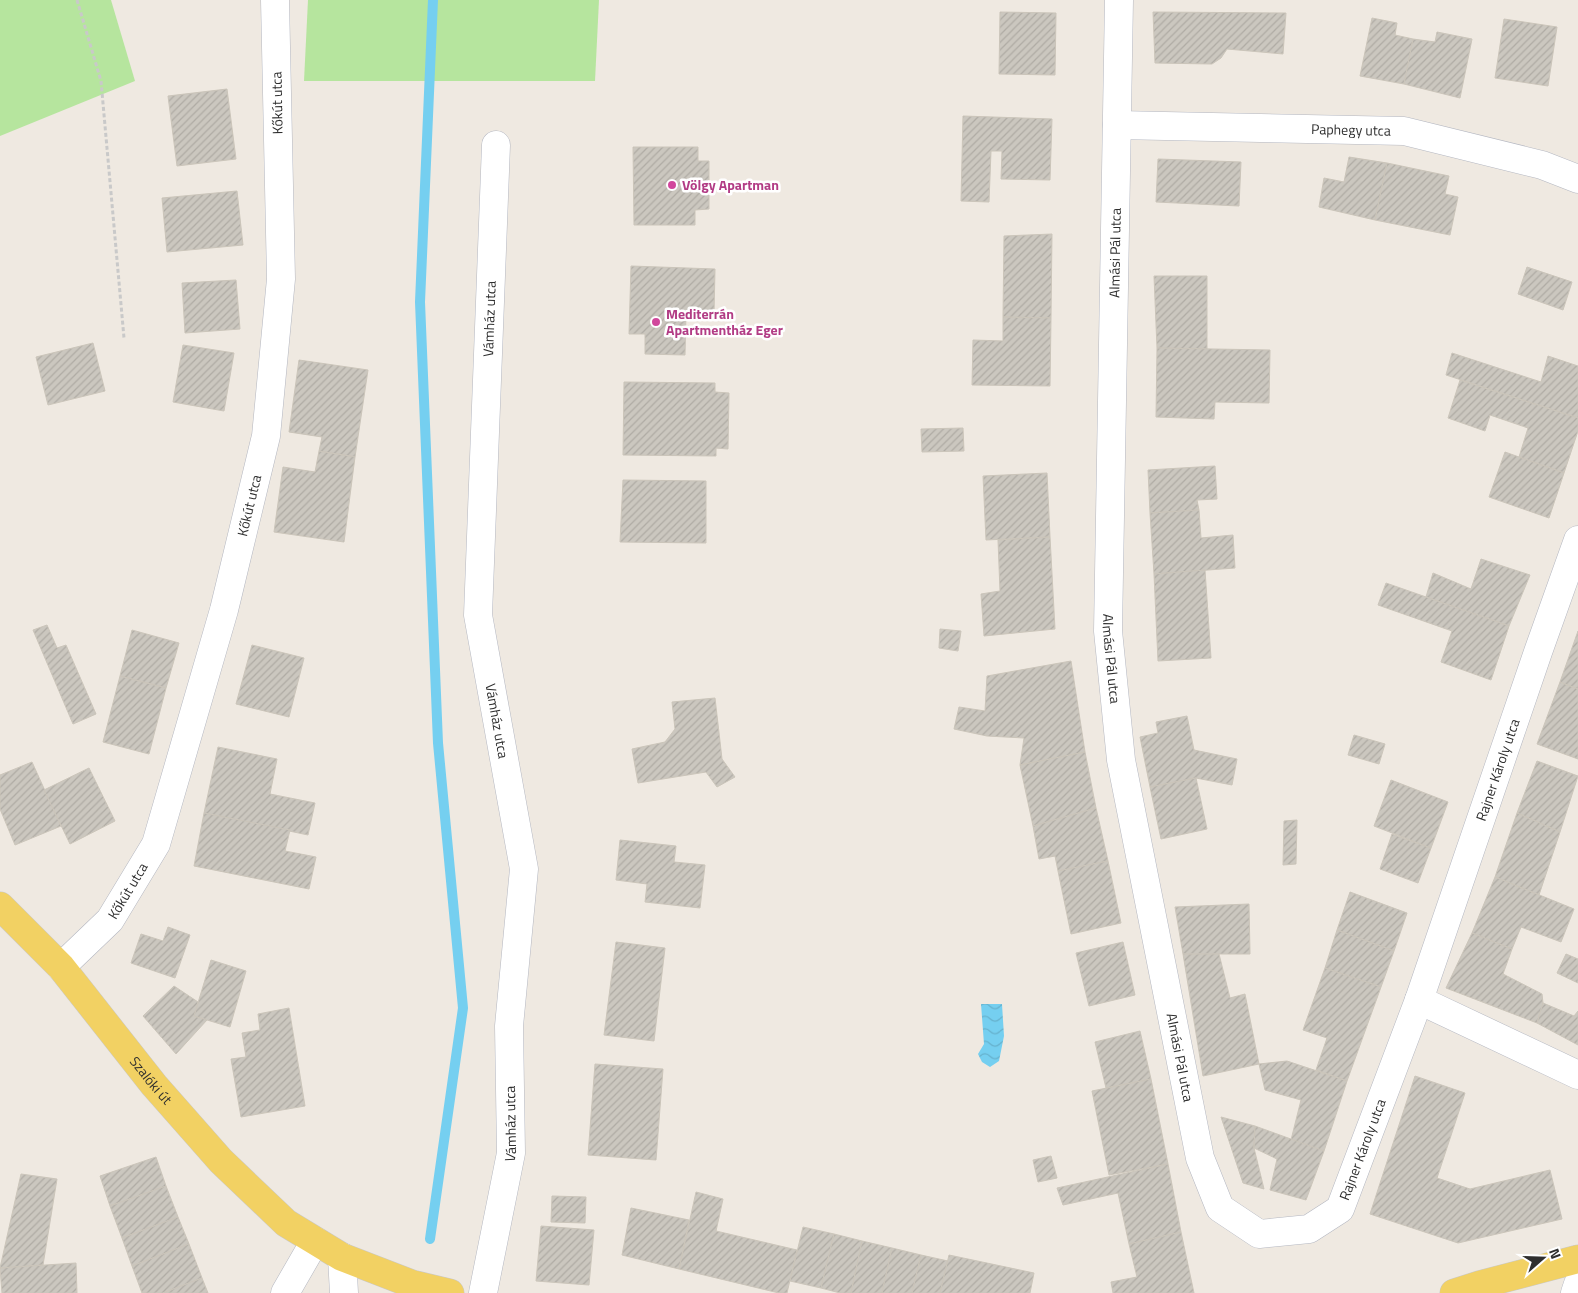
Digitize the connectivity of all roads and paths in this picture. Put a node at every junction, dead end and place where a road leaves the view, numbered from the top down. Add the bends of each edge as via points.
1 (77, 0) edge
2 (275, 0) edge
3 (1119, 0) edge
4 (1117, 125) junction
5 (496, 145) dead end
6 (1578, 179) edge
7 (124, 338) dead end
8 (1578, 540) edge
9 (0, 906) edge
10 (61, 967) junction
11 (1420, 1000) junction
12 (1578, 1075) edge
13 (1308, 1230) joint
14 (315, 1241) junction
15 (342, 1257) junction
16 (1578, 1260) edge
17 (1578, 1284) edge
18 (403, 1289) edge
19 (286, 1293) edge
20 (344, 1293) edge
21 (450, 1293) edge
22 (483, 1293) edge
23 (1454, 1293) edge
24 (1575, 1293) edge

1 - 7 path via 101,81
2 - 10 street, Kőkút utca via 281,279 266,436 224,610 156,844 110,920
3 - 4 street, Almási Pál utca
4 - 6 street, Paphegy utca via 1404,132 1542,165
4 - 13 street, Almási Pál utca via 1108,631 1121,760 1200,1158 1220,1208 1259,1234
5 - 22 street, Vámház utca via 478,615 524,869 509,1026 511,1153
8 - 11 street, Rajner Károly utca
9 - 10 main road, Szalóki út
10 - 14 main road, Szalóki út via 154,1085 221,1161 286,1223
11 - 12 street
11 - 13 street, Rajner Károly utca via 1340,1209
14 - 15 main road, Szalóki út
14 - 19 street
15 - 18 main road, Szalóki út
15 - 20 street
16 - 23 main road
17 - 24 street
18 - 21 main road, Szalóki út

